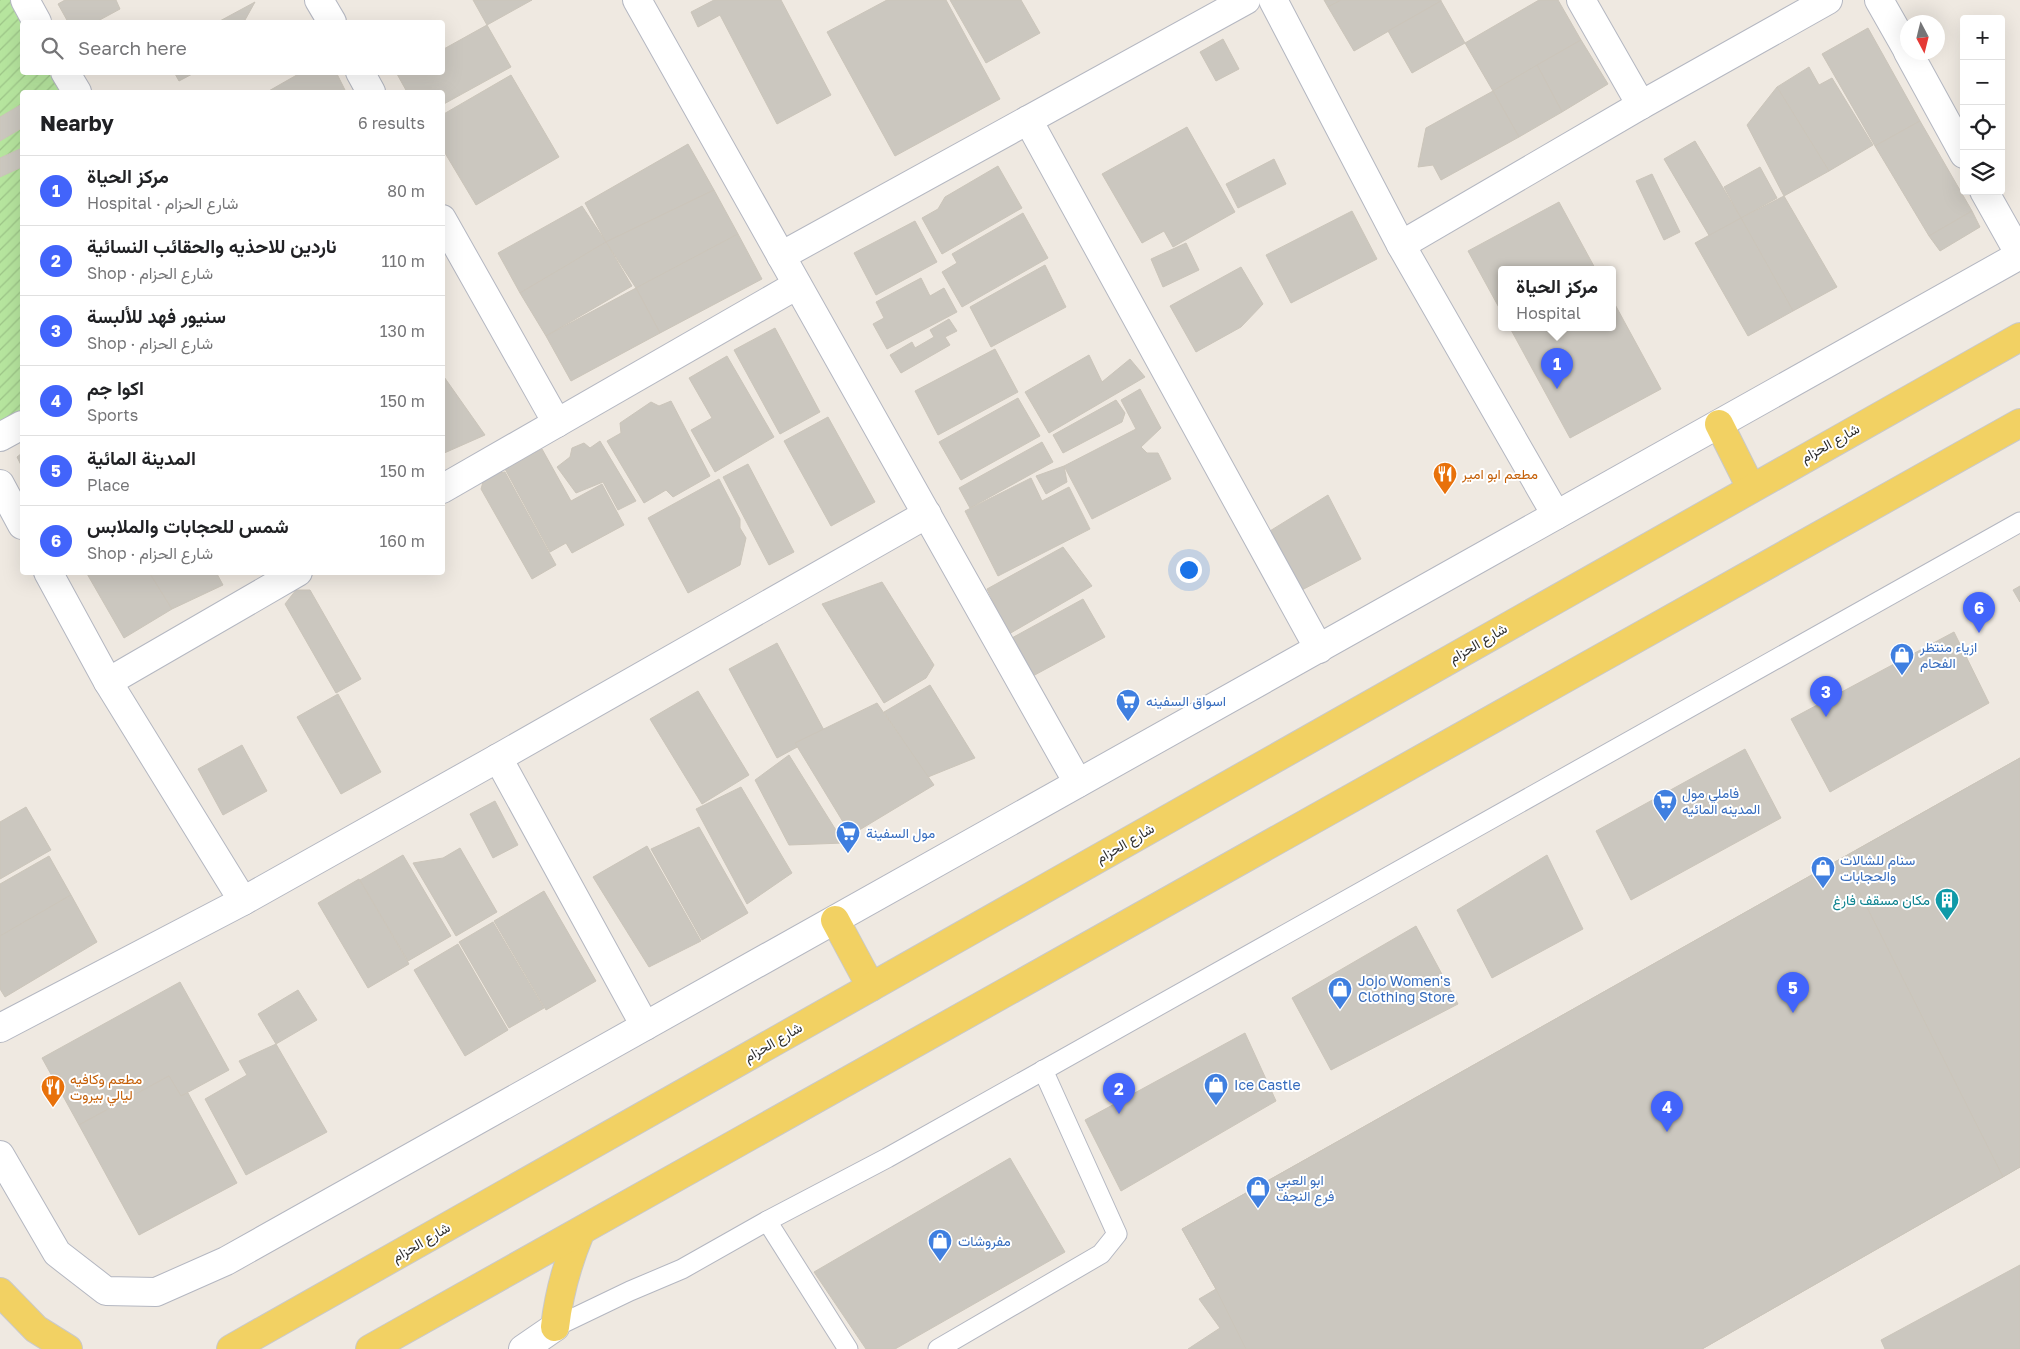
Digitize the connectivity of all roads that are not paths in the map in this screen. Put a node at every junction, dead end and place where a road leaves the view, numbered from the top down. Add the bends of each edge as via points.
1 (25, 0) edge
2 (319, 0) edge
3 (637, 0) edge
4 (1246, 0) edge
5 (1273, 0) edge
6 (1581, 0) edge
7 (1828, 0) edge
8 (1879, 0) edge
9 (37, 20) edge
10 (331, 20) edge
11 (1900, 38) edge
12 (1912, 60) edge
13 (67, 75) edge
14 (362, 75) edge
15 (75, 90) edge
16 (370, 90) edge
17 (1641, 106) junction
18 (1028, 120) junction
19 (1962, 150) edge
20 (1986, 195) edge
21 (445, 224) edge
22 (1401, 246) junction
23 (2020, 255) edge
24 (781, 256) junction
25 (798, 285) junction
26 (2020, 337) edge
27 (557, 423) junction
28 (2020, 423) edge
29 (1719, 424) junction
30 (20, 426) edge
31 (0, 437) edge
32 (0, 484) edge
33 (445, 488) edge
34 (1751, 488) junction
35 (927, 514) junction
36 (1556, 515) junction
37 (20, 521) edge
38 (2020, 522) edge
39 (50, 575) edge
40 (293, 575) edge
41 (1318, 649) junction
42 (108, 682) junction
43 (498, 758) junction
44 (1078, 783) junction
45 (243, 901) junction
46 (835, 920) junction
47 (871, 987) junction
48 (646, 1026) junction
49 (0, 1028) edge
50 (1043, 1070) junction
51 (0, 1155) edge
52 (766, 1221) junction
53 (580, 1233) junction
54 (0, 1292) edge
55 (555, 1327) junction
56 (68, 1349) edge
57 (231, 1349) edge
58 (370, 1349) edge
59 (523, 1349) edge
60 (848, 1349) edge
61 (938, 1349) edge

1 - 9 street
2 - 10 street
3 - 24 street
4 - 18 street
5 - 22 street
6 - 17 street
7 - 17 street
8 - 11 street
12 - 19 street
13 - 15 street
14 - 16 street
17 - 22 street
18 - 24 street
18 - 41 street
20 - 23 street
21 - 27 street
22 - 36 street
23 - 29 street
24 - 25 street
25 - 27 street
25 - 35 street
26 - 34 main road, شارع الحزام
27 - 33 street
28 - 53 main road
29 - 34 main road
29 - 36 street
30 - 31 street
32 - 37 street
34 - 47 main road, شارع الحزام
35 - 43 street
35 - 44 street
36 - 41 street
38 - 50 lane
39 - 42 street
40 - 42 street
41 - 44 street
42 - 45 street
43 - 45 street
43 - 48 street
44 - 46 street
45 - 49 street
46 - 47 main road
46 - 48 street
47 - 57 main road, شارع الحزام
48 - 51 street via 226,1262 156,1292 106,1291 57,1253
50 - 52 lane via 887,1158
50 - 61 lane via 1117,1234 1101,1254
52 - 55 lane via 682,1269
52 - 60 lane
53 - 55 main road via 565,1271
53 - 58 main road
54 - 56 main road via 36,1329
55 - 59 street

